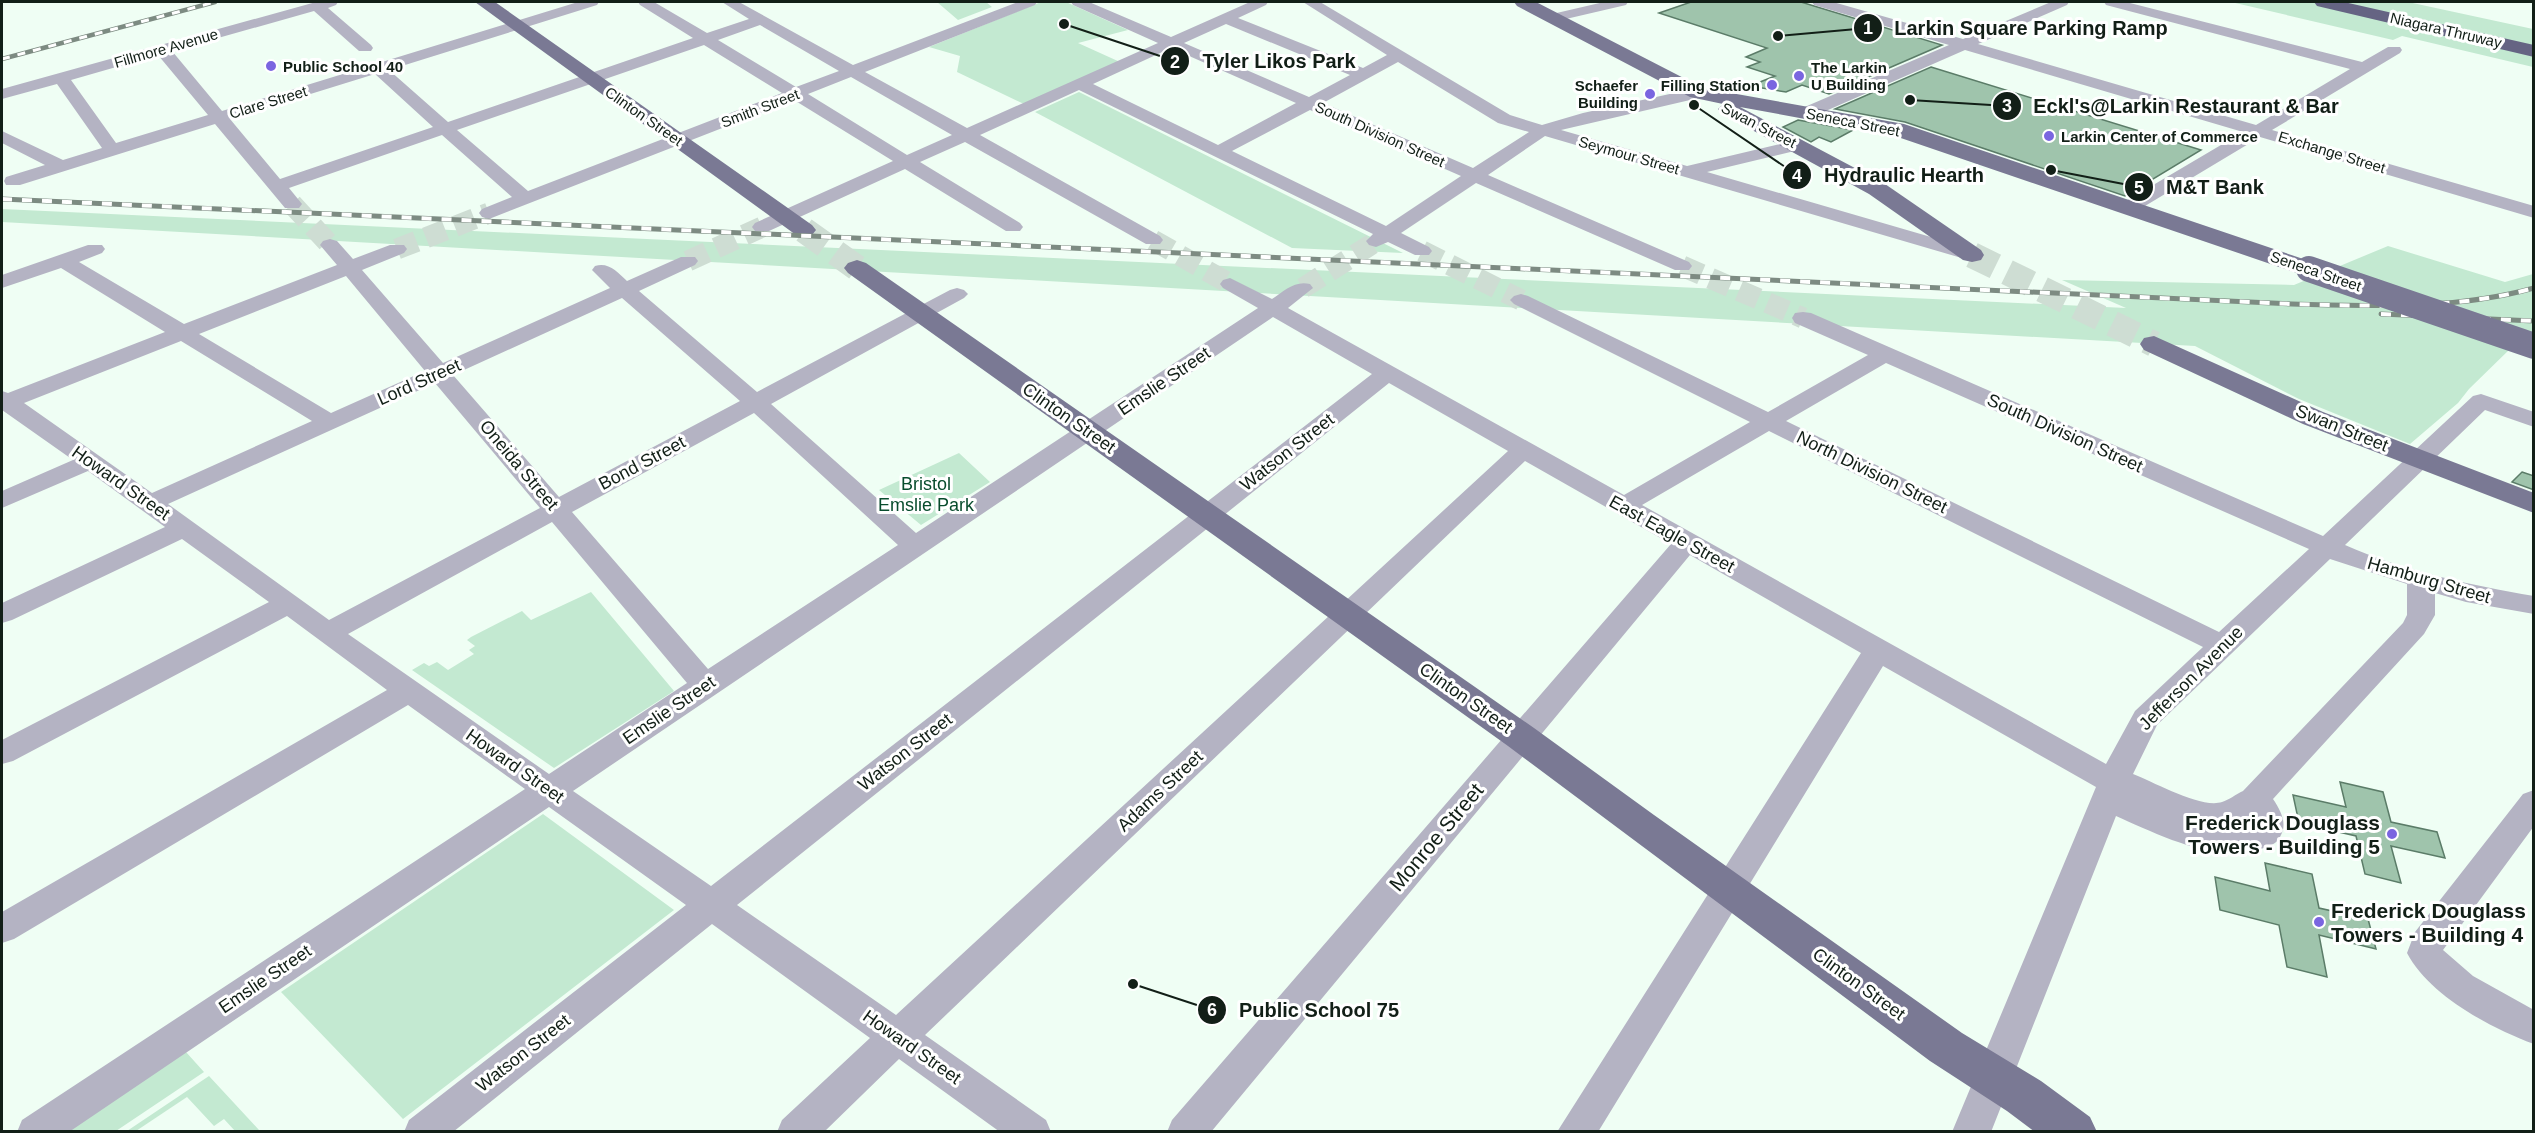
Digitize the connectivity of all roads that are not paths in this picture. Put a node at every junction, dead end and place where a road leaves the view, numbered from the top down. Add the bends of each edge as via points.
1 (484, 2) edge
2 (592, 2) edge
3 (645, 2) edge
4 (729, 2) edge
5 (1030, 2) edge
6 (1078, 2) edge
7 (1261, 2) edge
8 (1310, 2) edge
9 (1523, 2) edge
10 (1621, 2) edge
11 (1819, 2) edge
12 (2062, 2) edge
13 (2111, 2) edge
14 (2323, 2) edge
15 (2349, 2) edge
16 (324, 4) edge
17 (1225, 18) junction
18 (1553, 18) junction
19 (761, 20) junction
20 (517, 25) junction
21 (705, 39) junction
22 (2496, 39) junction
23 (1170, 43) junction
24 (1964, 44) junction
25 (2534, 45) edge
26 (365, 48) dead end
27 (161, 49) junction
28 (2394, 50) dead end
29 (2534, 51) edge
30 (1400, 55) junction
31 (377, 68) junction
32 (2364, 68) junction
33 (853, 71) junction
34 (1363, 75) junction
35 (62, 77) junction
36 (591, 78) junction
37 (1080, 84) junction
38 (1697, 93) junction
39 (2, 94) edge
40 (795, 94) junction
41 (1309, 103) junction
42 (1806, 113) junction
43 (219, 117) junction
44 (444, 129) junction
45 (1543, 130) junction
46 (2258, 130) junction
47 (967, 135) junction
48 (2, 136) edge
49 (678, 140) junction
50 (1797, 145) junction
51 (112, 150) junction
52 (1218, 152) junction
53 (907, 162) junction
54 (61, 166) junction
55 (1687, 172) junction
56 (1474, 175) junction
57 (13, 182) dead end
58 (277, 186) junction
59 (525, 199) junction
60 (292, 204) tunnel mouth
61 (2128, 208) junction
62 (2534, 212) edge
63 (489, 213) tunnel mouth
64 (786, 217) junction
65 (762, 227) tunnel mouth
66 (1013, 227) dead end
67 (804, 230) tunnel mouth
68 (1379, 239) junction
69 (1153, 240) tunnel mouth
70 (330, 245) tunnel mouth
71 (95, 249) dead end
72 (397, 249) tunnel mouth
73 (1422, 251) tunnel mouth
74 (1972, 255) joint
75 (63, 260) junction
76 (688, 261) tunnel mouth
77 (1682, 266) tunnel mouth
78 (350, 267) junction
79 (856, 268) tunnel mouth
80 (602, 270) dead end
81 (2, 282) edge
82 (1230, 284) tunnel mouth
83 (1303, 288) tunnel mouth
84 (624, 290) junction
85 (957, 294) dead end
86 (1521, 300) tunnel mouth
87 (1273, 308) junction
88 (921, 314) junction
89 (1803, 318) tunnel mouth
90 (182, 333) junction
91 (2154, 344) tunnel mouth
92 (2534, 346) edge
93 (1885, 354) junction
94 (440, 373) junction
95 (1388, 373) junction
96 (3, 401) edge
97 (755, 402) junction
98 (2534, 420) edge
99 (1767, 421) junction
100 (330, 422) junction
101 (1088, 431) junction
102 (1523, 450) junction
103 (2420, 459) junction
104 (91, 461) junction
105 (2, 500) edge
106 (150, 503) junction
107 (2534, 504) edge
108 (1623, 506) junction
109 (556, 510) junction
110 (1206, 516) junction
111 (184, 528) junction
112 (1687, 542) junction
113 (915, 546) junction
114 (2327, 548) junction
115 (2421, 580) junction
116 (289, 603) junction
117 (2530, 609) edge
118 (2, 614) edge
119 (1347, 615) junction
120 (327, 633) junction
121 (2222, 645) junction
122 (1878, 650) junction
123 (706, 686) junction
124 (409, 691) junction
125 (1521, 737) junction
126 (2, 753) edge
127 (2112, 787) junction
128 (549, 790) junction
129 (2534, 802) edge
130 (1728, 890) junction
131 (711, 905) junction
132 (2, 929) edge
133 (2534, 1028) edge
134 (897, 1036) junction
135 (1993, 1077) junction
136 (36, 1131) edge
137 (423, 1131) edge
138 (796, 1131) edge
139 (1032, 1131) edge
140 (1186, 1131) edge
141 (1576, 1131) edge
142 (1971, 1131) edge
143 (2073, 1131) edge

1 - 20 main road, Clinton Street
2 - 20 street, Clare Street
3 - 21 street
4 - 19 street
5 - 33 street, Smith Street
6 - 23 street, South Division Street
7 - 17 street
8 - 30 street, Seymour Street
9 - 18 main road, Seneca Street
10 - 18 street
11 - 24 street, Exchange Street
12 - 24 street
13 - 32 street
14 - 22 highway, Niagara Thruway
15 - 22 highway, Niagara Thruway
16 - 26 street
16 - 27 street, Fillmore Avenue
17 - 23 street
17 - 34 street
18 - 38 main road, Seneca Street
19 - 21 street
19 - 33 street
20 - 31 street, Clare Street
20 - 36 main road, Clinton Street
21 - 36 street
21 - 40 street
22 - 25 highway, Niagara Thruway
22 - 29 highway, Niagara Thruway
23 - 37 street
23 - 41 street, South Division Street
24 - 42 street
24 - 46 street, Exchange Street
27 - 35 street, Fillmore Avenue
27 - 43 street
28 - 32 street
30 - 34 street
30 - 45 street, Seymour Street via 1504,119
31 - 43 street, Clare Street
31 - 44 street
32 - 46 street
33 - 40 street, Smith Street
33 - 47 street
34 - 41 street
35 - 39 street, Fillmore Avenue
35 - 51 street
36 - 44 street
36 - 49 main road, Clinton Street
37 - 47 street
37 - 52 street
38 - 42 main road, Seneca Street
38 - 45 street
38 - 50 main road, Swan Street
40 - 49 street, Smith Street
40 - 53 street
41 - 52 street
41 - 56 street, South Division Street
42 - 61 main road, Seneca Street via 1896,129
43 - 51 street, Clare Street
43 - 58 street
44 - 58 street
44 - 59 street
45 - 55 street, Seymour Street
45 - 56 street
46 - 61 street
46 - 62 street, Exchange Street
47 - 53 street
47 - 69 street
48 - 54 street
49 - 59 street, Smith Street
49 - 64 main road, Clinton Street
50 - 55 street
50 - 74 main road, Swan Street via 1877,189
51 - 54 street, Clare Street
52 - 68 street
53 - 64 street
53 - 66 street
54 - 57 street, Clare Street
55 - 74 street, Seymour Street
56 - 68 street
56 - 77 street, South Division Street
58 - 60 street
59 - 63 street, Smith Street
61 - 92 main road, Seneca Street, bridge
64 - 65 street
64 - 67 main road, Clinton Street
68 - 73 street
70 - 78 street, Oneida Street
71 - 75 street
72 - 78 street
75 - 81 street
75 - 90 street
76 - 84 street, Lord Street
78 - 90 street
78 - 94 street, Oneida Street
79 - 88 main road, Clinton Street
80 - 84 street
82 - 87 street, East Eagle Street
83 - 87 street, Emslie Street
84 - 94 street, Lord Street
84 - 97 street
85 - 88 street, Bond Street
86 - 99 street, North Division Street
87 - 95 street, East Eagle Street
87 - 101 street, Emslie Street
88 - 97 street, Bond Street
88 - 101 main road, Clinton Street
89 - 93 street, South Division Street
90 - 96 street
90 - 100 street
91 - 103 main road, Swan Street via 2313,418
93 - 99 street
93 - 114 street, South Division Street
94 - 100 street, Lord Street
94 - 109 street, Oneida Street
95 - 102 street, East Eagle Street
95 - 110 street, Watson Street
96 - 104 street, Howard Street
97 - 109 street, Bond Street
97 - 113 street
98 - 103 street, Jefferson Avenue via 2481,401
99 - 108 street
99 - 121 street, North Division Street
100 - 106 street, Lord Street
101 - 110 main road, Clinton Street
101 - 113 street, Emslie Street
102 - 108 street, East Eagle Street
102 - 119 street, Adams Street
103 - 107 main road, Swan Street
103 - 114 street, Jefferson Avenue
104 - 105 street
104 - 106 street, Howard Street
106 - 111 street, Howard Street
108 - 112 street, East Eagle Street
109 - 120 street, Bond Street
109 - 123 street, Oneida Street
110 - 119 main road, Clinton Street
110 - 131 street, Watson Street
111 - 116 street, Howard Street
111 - 118 street
112 - 122 street, East Eagle Street
112 - 125 street, Monroe Street
113 - 123 street, Emslie Street
114 - 115 street, Hamburg Street
114 - 121 street, Jefferson Avenue
115 - 117 street, Hamburg Street
115 - 127 street, East Eagle Street via 2417,624 2254,799 2267,813 2266,833 2253,840 2234,842 2200,836
116 - 120 street, Howard Street
116 - 126 street
119 - 125 main road, Clinton Street
119 - 134 street, Adams Street
120 - 124 street, Howard Street
121 - 127 street, Jefferson Avenue via 2141,724
122 - 127 street, East Eagle Street
122 - 130 street
123 - 128 street, Emslie Street
124 - 128 street, Howard Street
124 - 132 street
125 - 130 main road, Clinton Street
125 - 140 street, Monroe Street
127 - 135 street, Jefferson Avenue
128 - 131 street, Howard Street
128 - 136 street, Emslie Street
129 - 133 street via 2427,942 2425,953 2450,981
130 - 135 main road, Clinton Street
130 - 141 street
131 - 134 street, Howard Street
131 - 137 street, Watson Street
134 - 138 street, Adams Street
134 - 139 street, Howard Street
135 - 142 street, Jefferson Avenue
135 - 143 main road, Clinton Street

